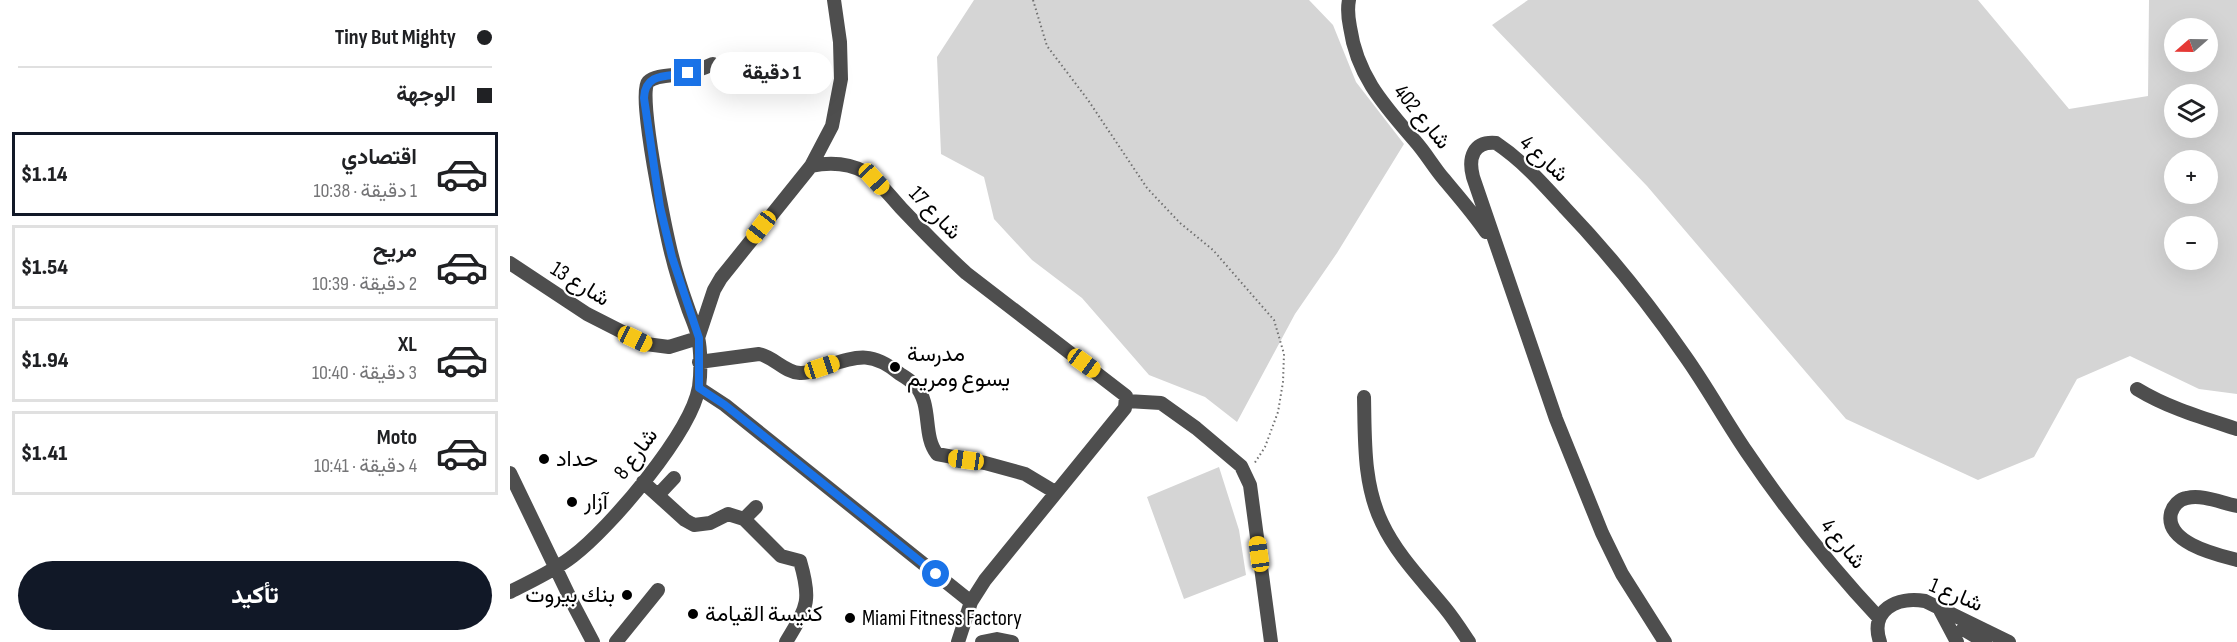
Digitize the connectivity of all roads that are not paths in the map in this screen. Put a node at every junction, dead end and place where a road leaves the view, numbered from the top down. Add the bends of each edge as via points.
1 (834, 0) edge
2 (1349, 0) edge
3 (713, 64) dead end
4 (811, 166) junction
5 (1496, 246) junction
6 (510, 263) edge
7 (699, 338) junction
8 (699, 362) junction
9 (699, 388) junction
10 (2137, 389) dead end
11 (1364, 397) dead end
12 (1127, 401) junction
13 (2237, 429) edge
14 (511, 478) edge
15 (674, 478) dead end
16 (643, 482) junction
17 (1055, 492) junction
18 (658, 495) junction
19 (2237, 506) edge
20 (756, 507) dead end
21 (744, 519) junction
22 (2237, 560) edge
23 (555, 569) junction
24 (658, 590) dead end
25 (510, 592) edge
26 (971, 602) junction
27 (1941, 614) junction
28 (1879, 618) junction
29 (593, 642) edge
30 (616, 642) edge
31 (786, 642) edge
32 (958, 642) edge
33 (982, 642) edge
34 (1012, 642) edge
35 (1271, 642) edge
36 (1469, 642) edge
37 (1665, 642) edge
38 (1880, 642) edge
39 (1957, 642) edge
40 (1985, 642) edge
41 (2009, 642) edge

1 - 4 street via 840,42 840,87 832,126
2 - 5 street, شارع 402 via 1356,58 1375,93 1466,203
3 - 7 street via 653,80 644,88 660,207
4 - 7 street via 721,278
4 - 12 street, شارع 17 via 844,165 874,179 942,252 1013,311 1124,393
5 - 28 street, شارع 4 via 1470,163 1477,147 1494,142 1548,189 1646,301 1747,452 1809,535
5 - 37 street, شارع 4 via 1556,419 1602,533 1622,574
6 - 7 street, شارع 13 via 587,314 646,344 669,347
7 - 8 street, شارع 8
8 - 9 street, شارع 8
8 - 17 street via 759,354 802,374 843,360 864,357 885,361 915,385 925,401 932,448 937,454 1025,474
9 - 16 street, شارع 8 via 669,448
9 - 26 street
10 - 13 street via 2157,401
11 - 36 street via 1369,482 1382,524
12 - 17 street
12 - 35 street via 1161,403 1241,466 1250,485
14 - 23 street
15 - 18 street
16 - 18 street
16 - 23 street, شارع 8 via 597,534
17 - 26 street
18 - 21 street via 694,525 710,523 728,514
19 - 22 street via 2186,498 2177,503 2170,519 2182,538 2196,548
20 - 21 street
21 - 31 street via 781,556 801,561 807,592 805,610
23 - 25 street, شارع 8
23 - 29 street
24 - 30 street
26 - 32 street
27 - 28 street, شارع 1 via 1925,602 1906,600 1885,609
27 - 39 street
27 - 40 street
27 - 41 street, شارع 1
28 - 38 street via 1876,628
33 - 34 street

